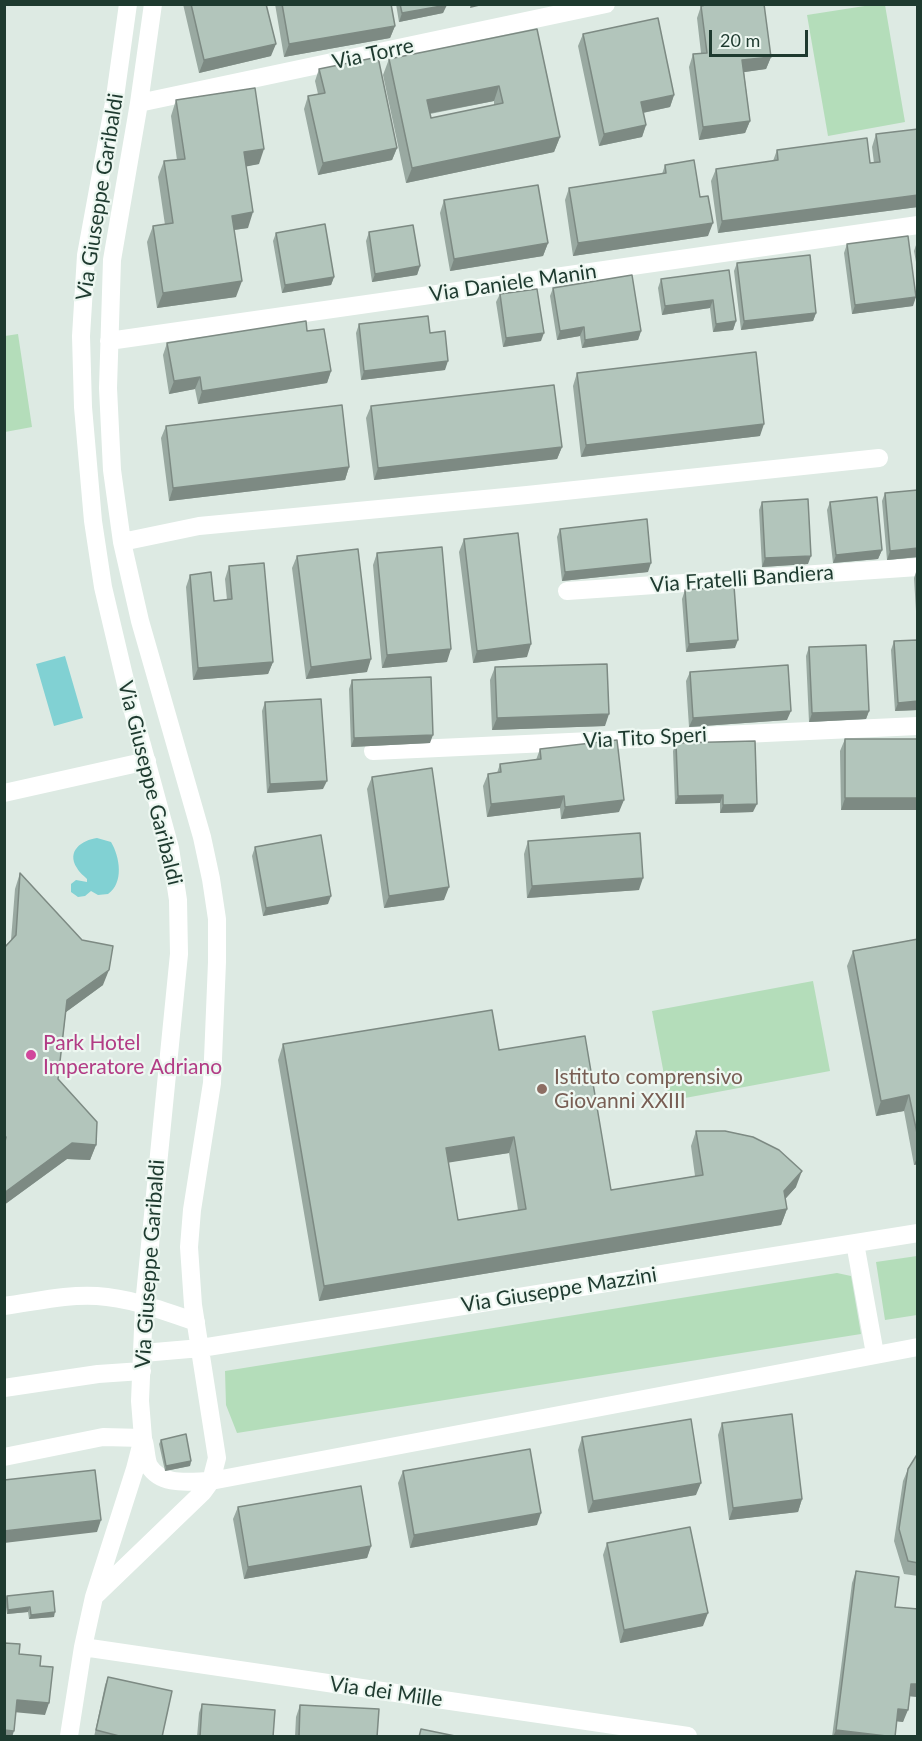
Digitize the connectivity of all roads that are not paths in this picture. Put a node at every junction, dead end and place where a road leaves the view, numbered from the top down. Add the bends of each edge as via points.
1 (128, 4) edge
2 (153, 4) edge
3 (606, 4) edge
4 (139, 103) junction
5 (918, 225) edge
6 (109, 341) junction
7 (879, 458) dead end
8 (122, 542) junction
9 (918, 567) edge
10 (567, 591) dead end
11 (918, 726) edge
12 (374, 751) edge
13 (147, 761) junction
14 (4, 793) edge
15 (918, 1233) edge
16 (855, 1243) junction
17 (144, 1305) junction
18 (4, 1306) edge
19 (196, 1322) junction
20 (918, 1347) edge
21 (201, 1348) junction
22 (875, 1354) junction
23 (142, 1362) junction
24 (4, 1388) edge
25 (143, 1438) junction
26 (4, 1457) edge
27 (211, 1481) junction
28 (94, 1597) junction
29 (83, 1647) junction
30 (69, 1737) edge
31 (688, 1737) edge

1 - 13 street, Via Giuseppe Garibaldi via 86,255 81,371 99,564
2 - 4 street, Via Giuseppe Garibaldi
3 - 4 street, Via Torre
4 - 6 street, Via Giuseppe Garibaldi via 112,260
5 - 6 street, Via Daniele Manin
6 - 8 street, Via Giuseppe Garibaldi via 112,470
7 - 8 street via 199,526
8 - 19 street, Via Giuseppe Garibaldi via 140,621 202,837 216,919 212,1083 189,1247
9 - 10 street, Via Fratelli Bandiera
11 - 12 street, Via Tito Speri
13 - 14 street
13 - 17 street, Via Giuseppe Garibaldi via 175,876 179,945
15 - 16 street, Via Giuseppe Mazzini
16 - 21 street, Via Giuseppe Mazzini
16 - 22 street
17 - 18 street via 84,1296
17 - 19 street
17 - 23 street, Via Giuseppe Garibaldi
19 - 21 street
20 - 22 street
21 - 23 street, Via Giuseppe Mazzini
21 - 27 street via 216,1447
22 - 27 street
23 - 24 street, Via Giuseppe Mazzini via 98,1374
23 - 25 street, Via Giuseppe Garibaldi
25 - 26 street via 103,1437
25 - 27 street via 149,1466 161,1478 177,1482
25 - 28 street, Via Giuseppe Garibaldi
27 - 28 street
28 - 29 street, Via Giuseppe Garibaldi
29 - 30 street, Via Giuseppe Garibaldi
29 - 31 street, Via dei Mille

